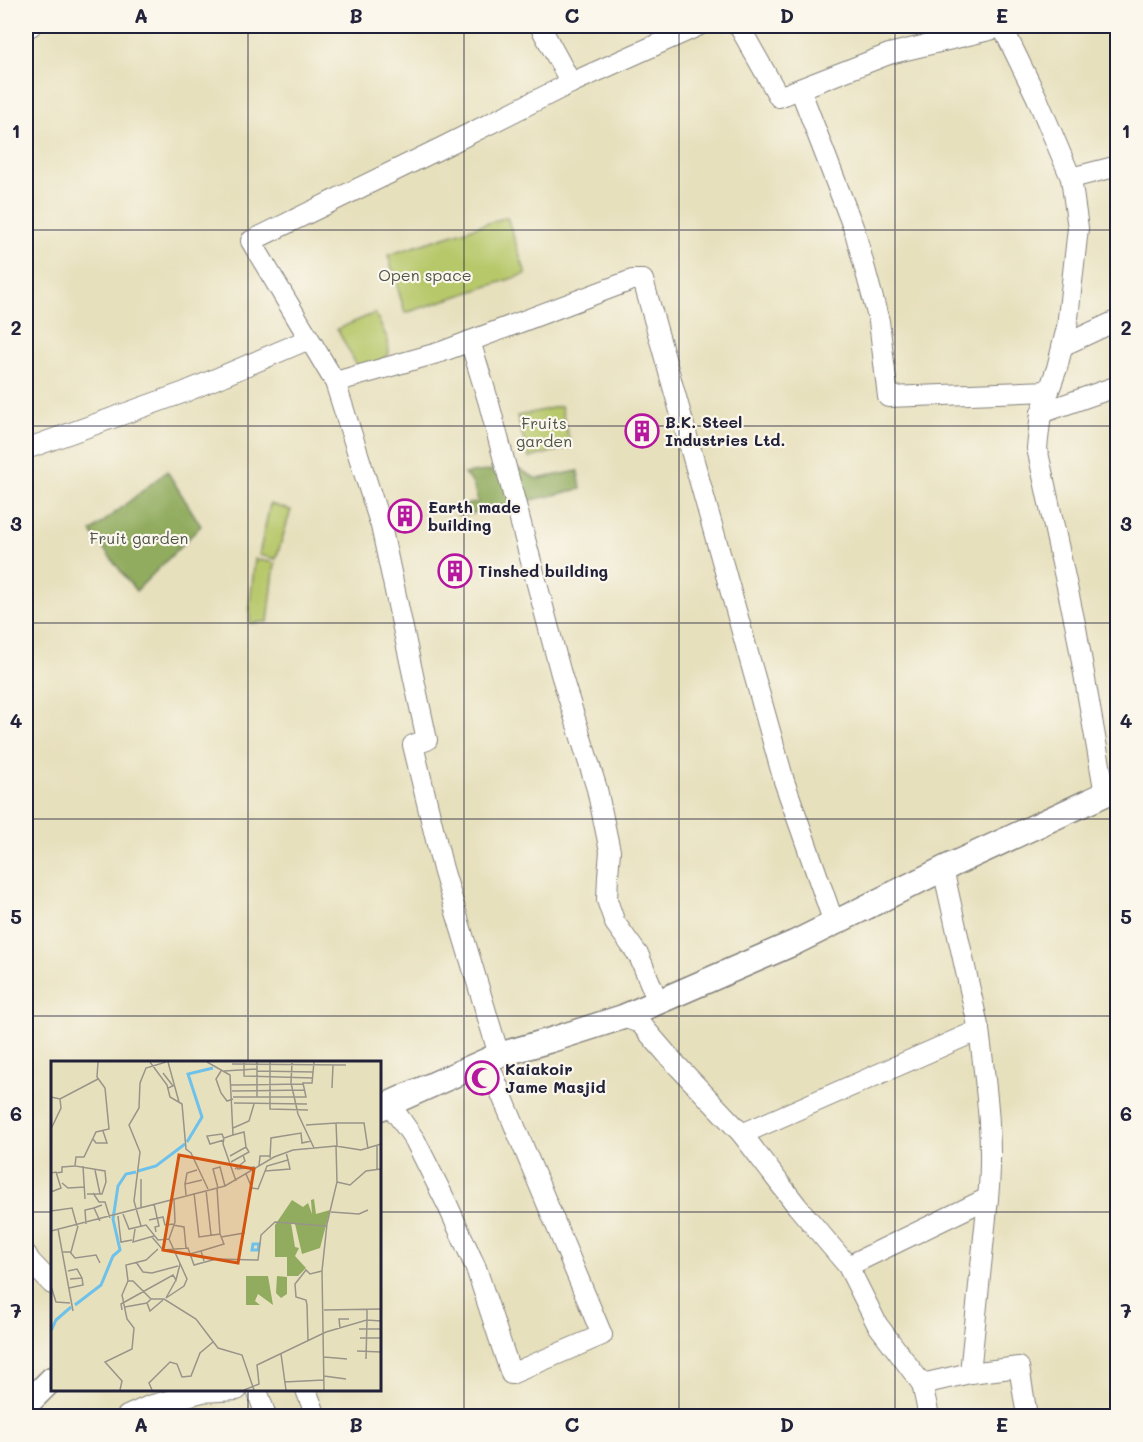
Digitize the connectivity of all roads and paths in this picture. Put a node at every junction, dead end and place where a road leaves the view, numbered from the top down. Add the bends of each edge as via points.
1 (31, 26) edge
2 (540, 26) edge
3 (698, 26) edge
4 (739, 26) edge
5 (1003, 26) edge
6 (26, 28) edge
7 (571, 83) junction
8 (800, 89) junction
9 (1118, 166) edge
10 (1071, 178) junction
11 (1118, 320) edge
12 (309, 339) junction
13 (470, 341) junction
14 (1062, 346) junction
15 (335, 382) junction
16 (1118, 386) edge
17 (1049, 391) junction
18 (1041, 413) junction
19 (26, 449) edge
20 (1111, 791) edge
21 (943, 868) junction
22 (834, 923) junction
23 (658, 1002) junction
24 (623, 1017) junction
25 (979, 1030) junction
26 (493, 1058) junction
27 (384, 1105) edge
28 (742, 1134) junction
29 (988, 1198) junction
30 (26, 1254) edge
31 (848, 1266) junction
32 (51, 1283) edge
33 (970, 1374) junction
34 (51, 1380) edge
35 (922, 1384) junction
36 (214, 1391) edge
37 (258, 1391) edge
38 (307, 1391) edge
39 (153, 1404) edge
40 (26, 1405) edge
41 (127, 1416) edge
42 (266, 1416) edge
43 (316, 1416) edge
44 (929, 1416) edge
45 (1027, 1416) edge

1 - 6 street
2 - 7 street
3 - 7 street
4 - 8 street via 779,97
5 - 8 street via 889,54
5 - 10 street
7 - 12 street via 251,241
8 - 17 street via 855,232 879,321 888,397
9 - 10 street
10 - 14 street via 1078,228
11 - 14 street
12 - 15 street
12 - 19 street via 185,392
13 - 15 street
13 - 22 street via 632,280 643,280 784,781
13 - 23 street via 561,674 597,789 610,851 607,900 615,923 639,956
14 - 17 street
15 - 26 street via 381,526 428,740 413,745
16 - 18 street
17 - 18 street
18 - 20 street via 1037,448
20 - 21 street
21 - 22 street
21 - 25 street
22 - 23 street
23 - 24 street
24 - 26 street
24 - 28 street via 640,1023
25 - 28 street
25 - 29 street via 988,1107
26 - 27 street
26 - 27 street via 602,1335 552,1357 511,1374 476,1268 448,1206 415,1140
28 - 31 street
29 - 31 street
29 - 33 street
30 - 32 street
31 - 35 street via 877,1324
33 - 35 street
33 - 45 street via 1019,1367
34 - 40 street
35 - 44 street
36 - 39 street
37 - 42 street
38 - 43 street
39 - 41 street

